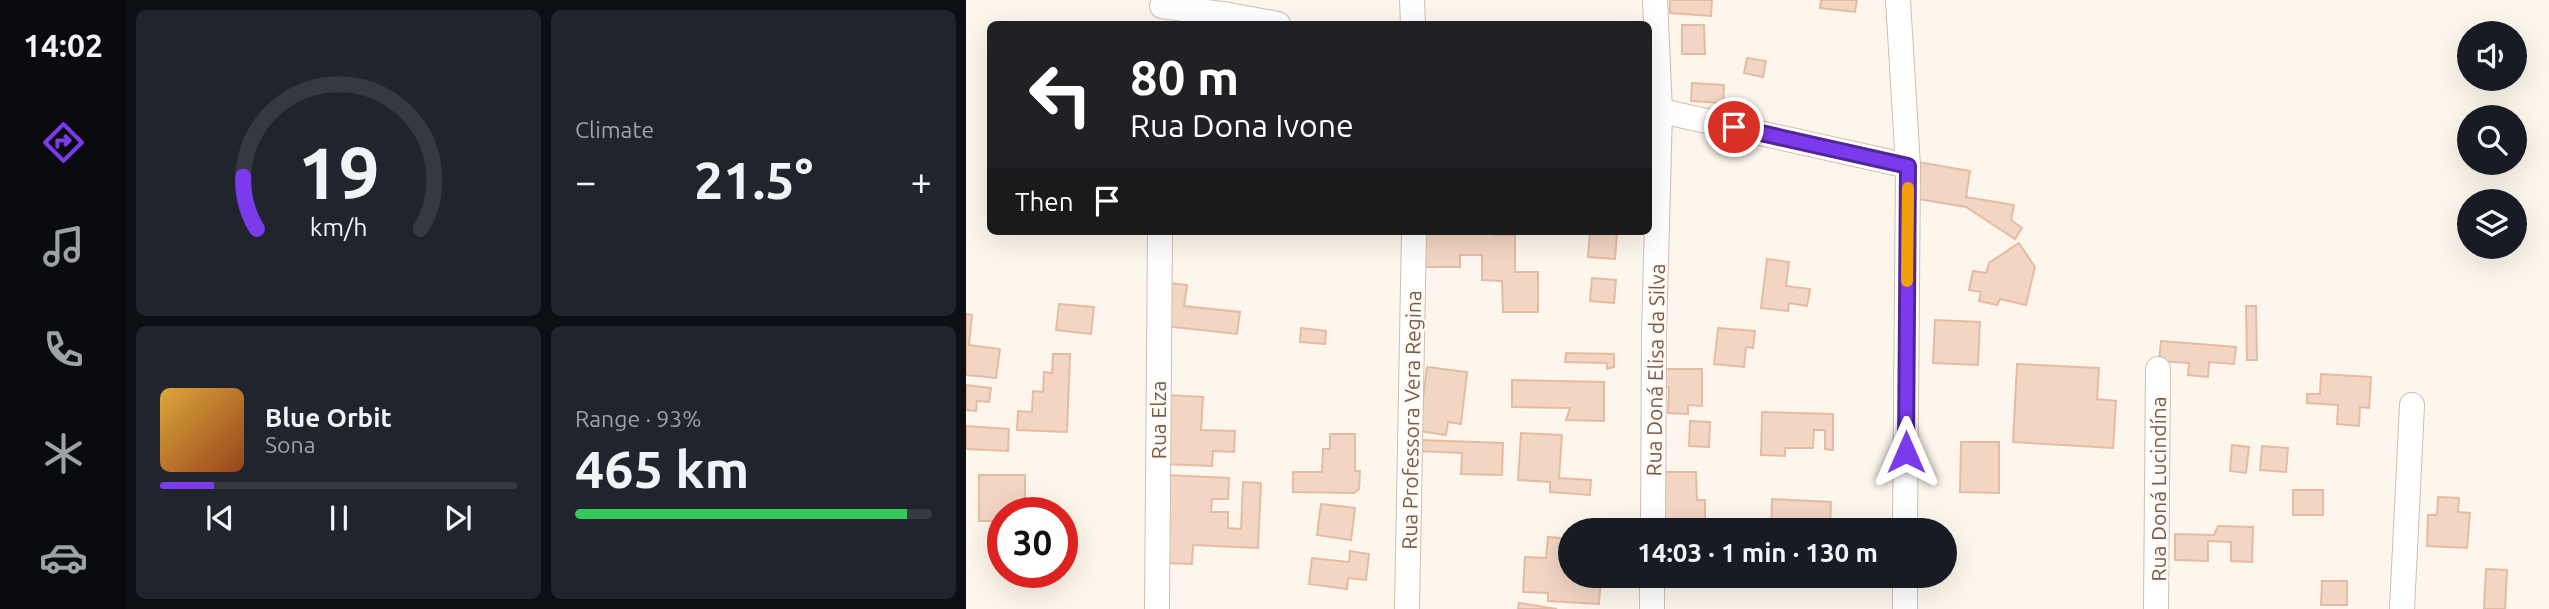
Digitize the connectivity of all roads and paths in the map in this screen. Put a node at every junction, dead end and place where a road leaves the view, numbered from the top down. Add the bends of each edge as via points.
1 (1412, 0) edge
2 (1655, 0) edge
3 (1898, 0) edge
4 (1161, 10) edge
5 (1262, 21) edge
6 (1413, 21) edge
7 (1654, 110) edge
8 (1908, 166) junction
9 (1160, 235) edge
10 (1414, 235) edge
11 (2158, 369) dead end
12 (2412, 405) dead end
13 (1653, 518) edge
14 (1905, 518) edge
15 (1652, 588) edge
16 (1905, 588) edge
17 (1157, 609) edge
18 (1407, 609) edge
19 (1652, 609) edge
20 (1905, 609) edge
21 (2156, 609) edge
22 (2402, 609) edge

1 - 6 street
2 - 7 street, Rua Doná Elisa da Silva
3 - 8 street
4 - 5 street
7 - 8 street
7 - 13 street, Rua Doná Elisa da Silva
8 - 14 street
9 - 17 street, Rua Elza
10 - 18 street, Rua Professora Vera Regina
11 - 21 street, Rua Doná Lucindína
12 - 22 street
15 - 19 street
16 - 20 street

